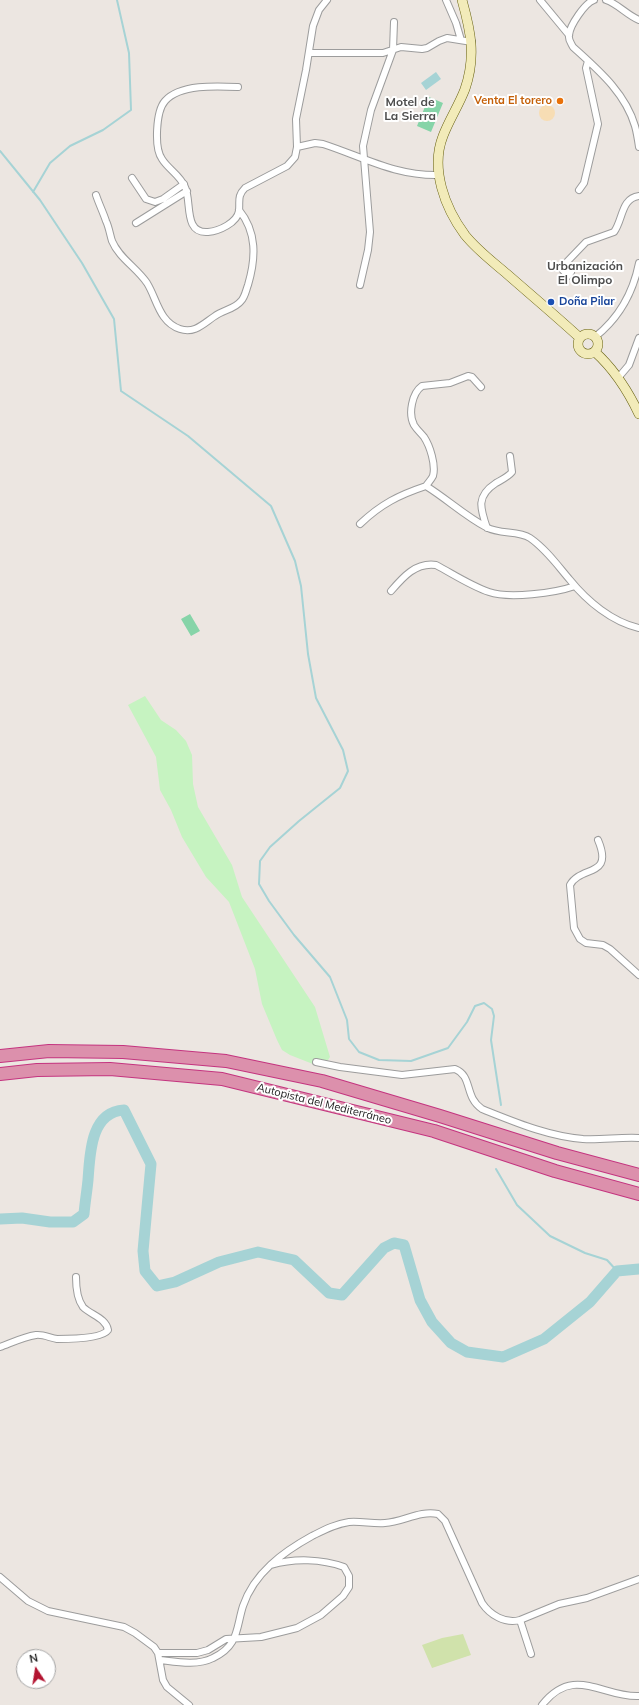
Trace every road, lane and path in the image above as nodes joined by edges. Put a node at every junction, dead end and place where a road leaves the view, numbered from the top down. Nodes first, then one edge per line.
1 (327, 0) edge
2 (446, 0) edge
3 (462, 0) edge
4 (540, 0) edge
5 (594, 0) edge
6 (610, 1) edge
7 (639, 20) edge
8 (394, 22) dead end
9 (569, 36) junction
10 (461, 40) junction
11 (472, 42) junction
12 (393, 50) junction
13 (309, 53) junction
14 (588, 61) junction
15 (238, 87) dead end
16 (297, 147) junction
17 (639, 147) edge
18 (363, 158) junction
19 (439, 175) junction
20 (132, 178) dead end
21 (184, 184) junction
22 (579, 190) dead end
23 (187, 191) junction
24 (96, 195) dead end
25 (639, 196) edge
26 (239, 210) junction
27 (136, 223) dead end
28 (639, 264) edge
29 (564, 265) dead end
30 (360, 285) dead end
31 (595, 337) junction
32 (580, 338) junction
33 (639, 338) edge
34 (595, 352) junction
35 (618, 378) junction
36 (481, 387) dead end
37 (639, 414) edge
38 (510, 456) dead end
39 (426, 486) junction
40 (360, 524) dead end
41 (487, 528) junction
42 (575, 586) junction
43 (391, 591) dead end
44 (639, 628) edge
45 (598, 840) dead end
46 (639, 975) edge
47 (0, 1056) edge
48 (316, 1062) dead end
49 (0, 1074) edge
50 (639, 1138) edge
51 (639, 1175) edge
52 (639, 1194) edge
53 (76, 1277) dead end
54 (0, 1347) edge
55 (269, 1565) junction
56 (0, 1577) edge
57 (639, 1579) edge
58 (520, 1620) junction
59 (234, 1640) junction
60 (158, 1653) junction
61 (531, 1654) dead end
62 (160, 1660) junction
63 (639, 1696) edge
64 (189, 1705) edge
65 (542, 1705) edge

1 - 13 street
2 - 10 street
3 - 11 main road
4 - 9 street
5 - 9 street
6 - 7 street
8 - 12 street
9 - 14 street
10 - 11 street
10 - 12 street
11 - 19 main road
12 - 13 street
12 - 18 street
13 - 16 street
14 - 17 street
14 - 22 street
15 - 21 street
16 - 18 street
16 - 26 street
18 - 19 street
18 - 30 street
19 - 32 main road
20 - 21 street
21 - 23 street
23 - 26 street
23 - 27 street
24 - 26 street
25 - 29 street
28 - 31 street
31 - 32 main road
31 - 34 main road
32 - 34 main road
33 - 35 street
34 - 35 main road
35 - 37 main road
36 - 39 street
38 - 41 street
39 - 40 street
39 - 41 street
41 - 42 street
42 - 43 street
42 - 44 street
45 - 46 street
47 - 51 highway, Autopista del Mediterráneo
48 - 50 street
49 - 52 highway, Autopista del Mediterráneo
53 - 54 street
55 - 58 street
55 - 59 street
55 - 59 street
56 - 60 street
57 - 58 street
58 - 61 street
59 - 60 street
59 - 62 street
60 - 62 street
62 - 64 street
63 - 65 street

